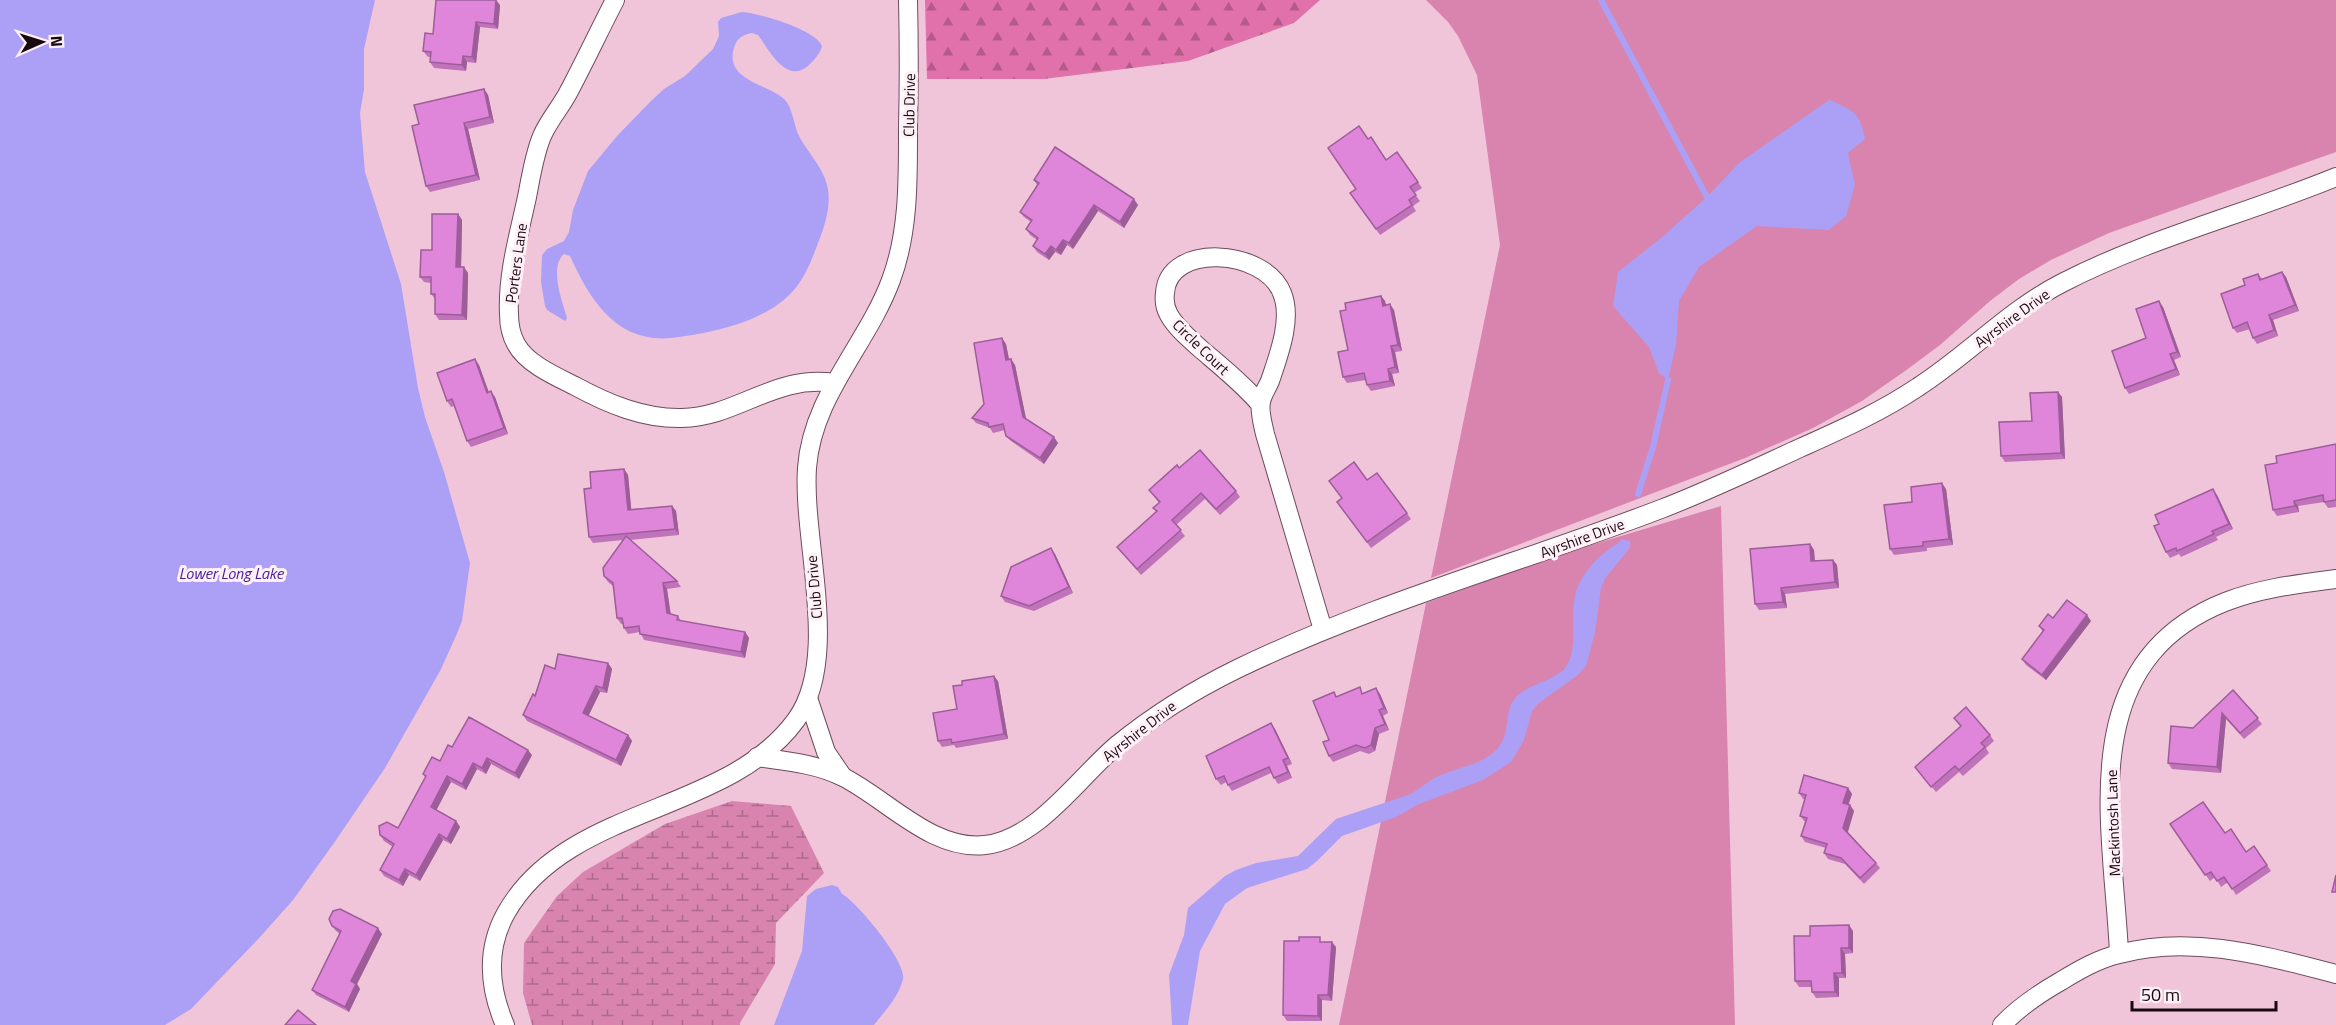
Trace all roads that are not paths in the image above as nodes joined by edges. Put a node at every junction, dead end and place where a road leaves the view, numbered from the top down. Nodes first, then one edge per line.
1 (615, 0) edge
2 (908, 0) edge
3 (2336, 177) edge
4 (834, 383) junction
5 (1260, 404) junction
6 (2336, 579) edge
7 (1323, 630) junction
8 (808, 699) junction
9 (757, 757) junction
10 (843, 777) junction
11 (2119, 953) junction
12 (2336, 974) edge
13 (505, 1025) edge
14 (2002, 1025) edge

1 - 4 street, Porters Lane
2 - 4 street, Club Drive
3 - 7 street, Ayrshire Drive
4 - 8 street, Club Drive
5 - 5 street, Circle Court
5 - 7 street, Circle Court
6 - 11 street, Mackintosh Lane
7 - 10 street, Ayrshire Drive
8 - 9 street, Club Drive
8 - 10 street, Ayrshire Drive
9 - 10 street, Ayrshire Drive
9 - 13 street, Club Drive
11 - 12 street
11 - 14 street

